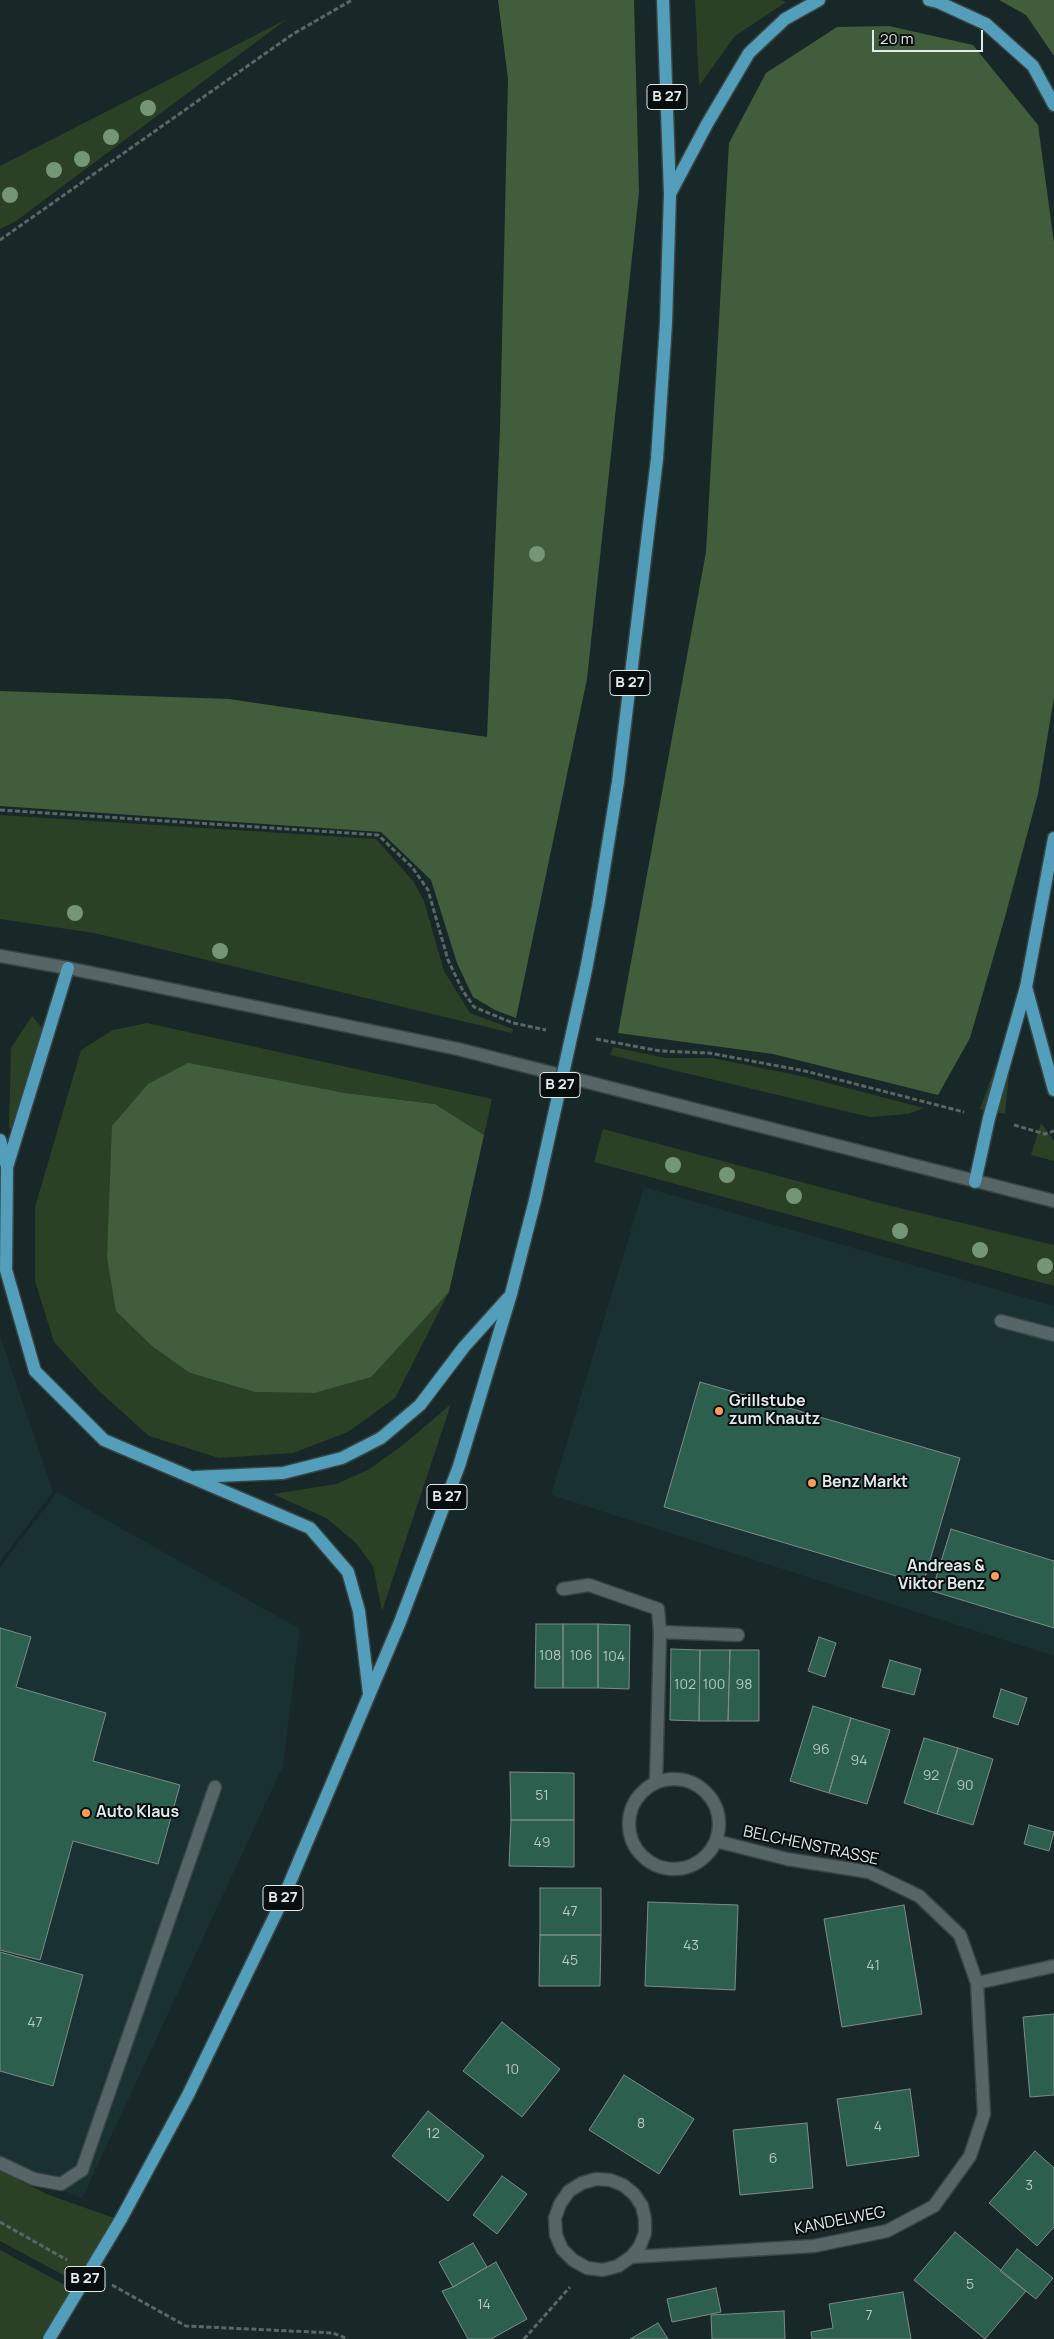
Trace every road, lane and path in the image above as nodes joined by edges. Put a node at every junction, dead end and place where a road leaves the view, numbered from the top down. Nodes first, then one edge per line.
1 (352, 0) edge
2 (663, 0) edge
3 (819, 0) edge
4 (929, 0) edge
5 (1054, 105) edge
6 (670, 194) junction
7 (0, 240) edge
8 (0, 810) edge
9 (1054, 838) edge
10 (0, 956) edge
11 (68, 968) junction
12 (1026, 987) junction
13 (550, 1030) dead end
14 (586, 1037) dead end
15 (1054, 1090) edge
16 (989, 1118) junction
17 (1054, 1131) edge
18 (0, 1140) edge
19 (7, 1167) junction
20 (975, 1182) junction
21 (1054, 1201) edge
22 (511, 1294) junction
23 (1001, 1321) dead end
24 (1054, 1335) edge
25 (191, 1478) junction
26 (563, 1589) dead end
27 (660, 1632) junction
28 (738, 1635) dead end
29 (369, 1696) junction
30 (656, 1783) junction
31 (215, 1787) dead end
32 (716, 1841) junction
33 (1054, 1966) edge
34 (977, 1983) junction
35 (0, 2163) edge
36 (631, 2257) junction
37 (186, 2326) dead end
38 (49, 2339) edge
39 (348, 2339) edge

1 - 7 path
2 - 6 main road, B 27
3 - 6 main road
4 - 5 main road
6 - 22 main road, B 27, bridge
8 - 13 path
9 - 12 main road
10 - 11 street
11 - 19 main road
11 - 20 street
12 - 15 main road
12 - 16 main road
14 - 16 path
16 - 17 path
16 - 20 main road
18 - 19 main road
19 - 25 main road
20 - 21 street
22 - 25 main road
22 - 29 main road, B 27
23 - 24 street
25 - 29 main road
26 - 27 street
27 - 28 street
27 - 30 street
29 - 38 main road, B 27, bridge
30 - 32 street
30 - 32 street
31 - 35 street
32 - 34 street, BELCHENSTRASSE
33 - 34 street
34 - 36 street, KANDELWEG
36 - 36 street
37 - 39 path

